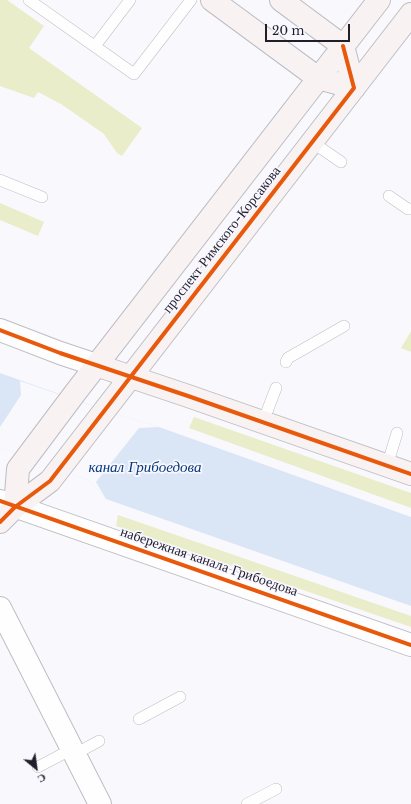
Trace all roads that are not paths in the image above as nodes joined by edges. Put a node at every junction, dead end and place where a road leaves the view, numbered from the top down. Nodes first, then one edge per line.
1 (29, 0) edge
2 (130, 0) edge
3 (191, 0) edge
4 (212, 0) edge
5 (281, 0) edge
6 (379, 0) edge
7 (409, 21) edge
8 (95, 46) junction
9 (343, 46) junction
10 (318, 78) junction
11 (354, 88) junction
12 (312, 142) junction
13 (341, 162) dead end
14 (0, 180) edge
15 (42, 196) dead end
16 (389, 196) dead end
17 (411, 209) edge
18 (344, 326) dead end
19 (0, 330) edge
20 (286, 362) dead end
21 (96, 365) junction
22 (131, 377) junction
23 (276, 388) dead end
24 (263, 422) junction
25 (398, 432) dead end
26 (386, 466) junction
27 (411, 474) edge
28 (8, 504) edge
29 (0, 522) edge
30 (0, 608) edge
31 (411, 644) edge
32 (180, 697) dead end
33 (139, 719) dead end
34 (99, 741) dead end
35 (73, 751) junction
36 (38, 767) dead end
37 (276, 789) dead end
38 (100, 804) edge
39 (247, 804) edge

1 - 8 lane
2 - 8 lane
3 - 8 lane
4 - 10 street
5 - 9 street
6 - 9 street, проспект Римского-Корсакова
7 - 11 street, проспект Римского-Корсакова
9 - 10 street, проспект Римского-Корсакова
9 - 11 street
10 - 11 street
10 - 21 street, проспект Римского-Корсакова
11 - 12 street, проспект Римского-Корсакова
12 - 13 lane
12 - 22 street, проспект Римского-Корсакова
14 - 15 lane
16 - 17 lane
18 - 20 lane
19 - 21 street
21 - 22 street
21 - 28 street, проспект Римского-Корсакова
22 - 24 street
22 - 28 street, проспект Римского-Корсакова
23 - 24 lane
24 - 26 street
25 - 26 lane
26 - 27 street
28 - 29 street
28 - 31 street, набережная канала Грибоедова
30 - 35 street
32 - 33 lane
34 - 35 lane
35 - 36 lane
35 - 38 street
37 - 39 lane

